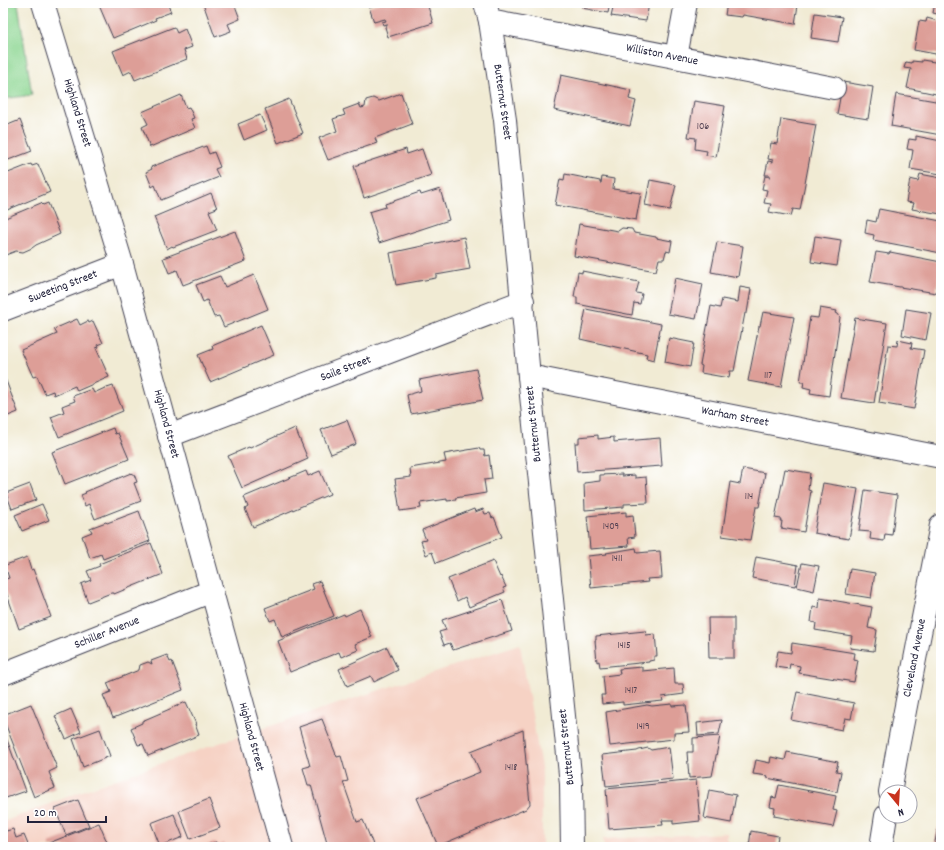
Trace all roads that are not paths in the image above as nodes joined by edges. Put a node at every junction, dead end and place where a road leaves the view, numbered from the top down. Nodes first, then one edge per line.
1 (44, 3) edge
2 (686, 3) edge
3 (487, 12) edge
4 (676, 58) junction
5 (834, 88) dead end
6 (122, 264) junction
7 (522, 301) junction
8 (3, 310) edge
9 (529, 376) junction
10 (169, 436) junction
11 (941, 457) edge
12 (941, 525) edge
13 (212, 591) junction
14 (3, 674) edge
15 (891, 784) edge
16 (885, 824) edge
17 (282, 847) edge
18 (572, 847) edge
19 (881, 847) edge

1 - 6 street, Highland Street
2 - 4 street
3 - 4 street, Williston Avenue
3 - 7 street, Butternut Street
4 - 5 street, Williston Avenue
6 - 8 street, Sweeting Street
6 - 10 street, Highland Street
7 - 9 street, Butternut Street
7 - 10 street, Saile Street
9 - 11 street, Warham Street
9 - 18 street, Butternut Street
10 - 13 street, Highland Street
12 - 15 street, Cleveland Avenue
13 - 14 street, Schiller Avenue
13 - 17 street, Highland Street
16 - 19 street

